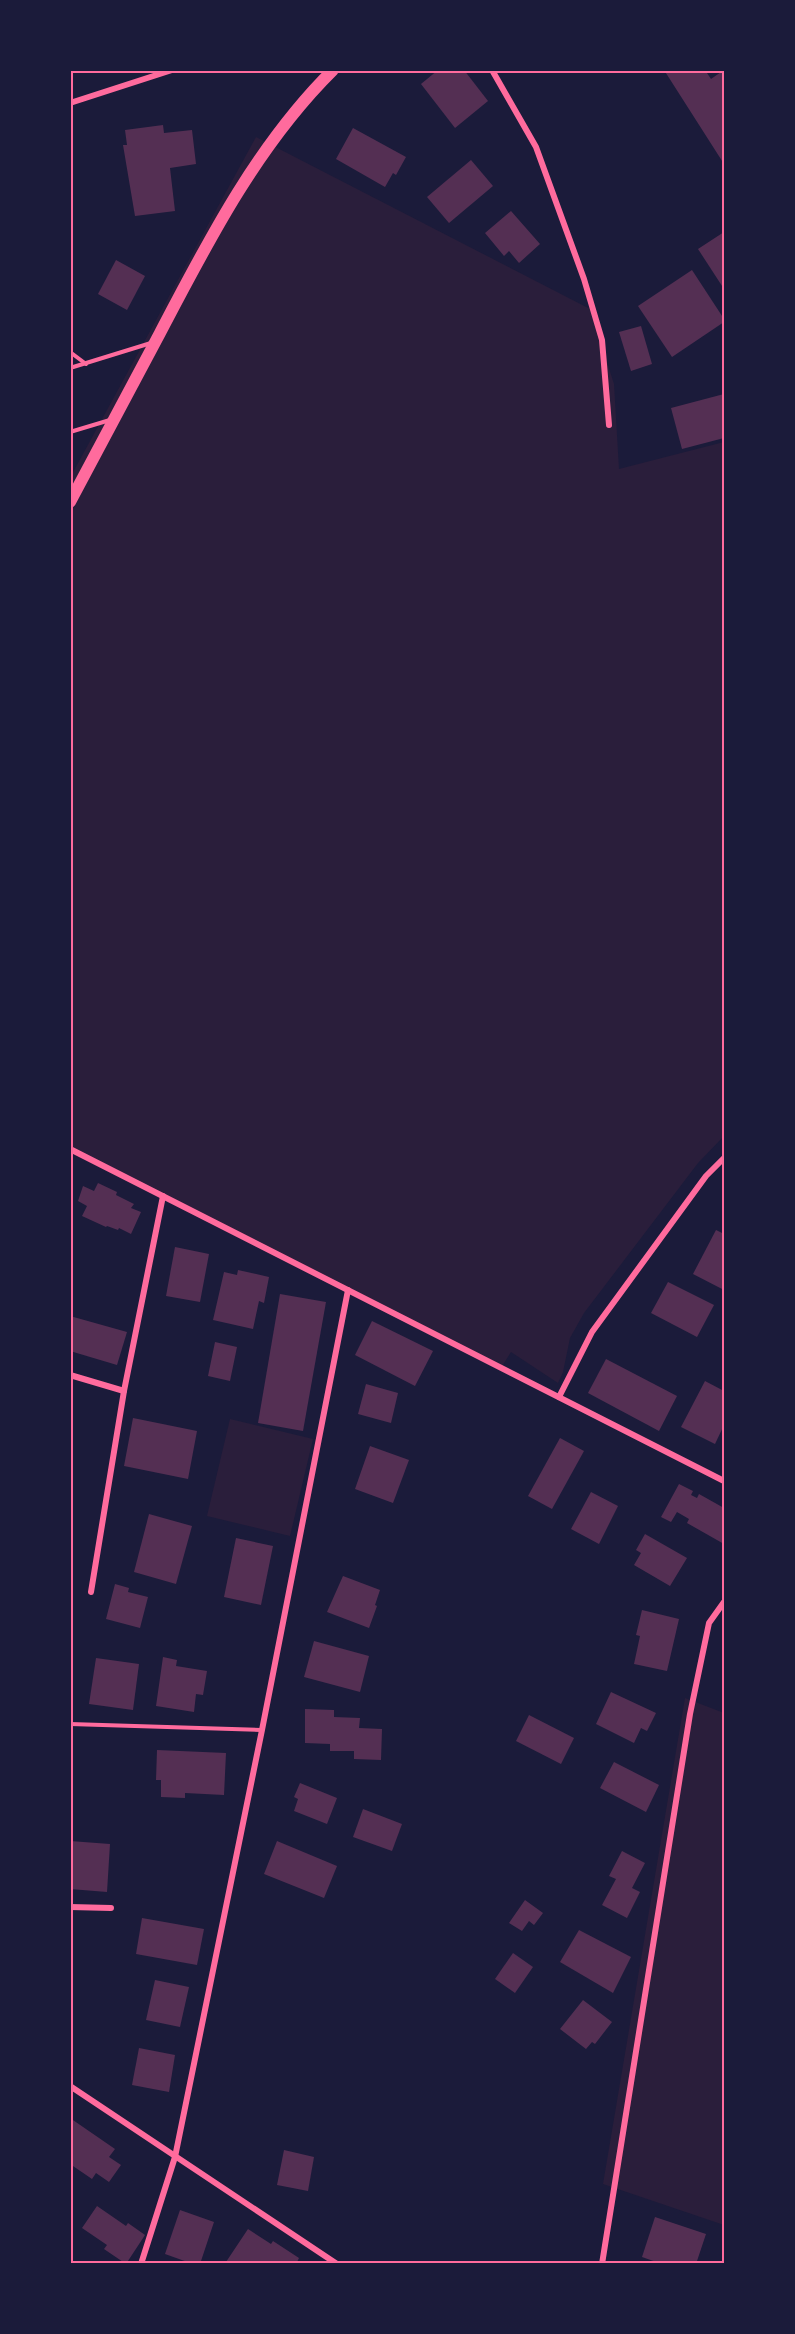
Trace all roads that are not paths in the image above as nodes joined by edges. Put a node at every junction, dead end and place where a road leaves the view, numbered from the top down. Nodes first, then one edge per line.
1 (171, 70) edge
2 (333, 70) edge
3 (492, 70) edge
4 (70, 103) edge
5 (155, 342) junction
6 (70, 352) edge
7 (86, 364) junction
8 (70, 368) edge
9 (115, 419) junction
10 (609, 425) dead end
11 (70, 432) edge
12 (70, 502) edge
13 (70, 1149) edge
14 (724, 1158) edge
15 (163, 1196) junction
16 (348, 1290) junction
17 (70, 1375) edge
18 (124, 1391) junction
19 (560, 1397) junction
20 (724, 1481) edge
21 (91, 1592) dead end
22 (724, 1602) edge
23 (70, 1724) edge
24 (262, 1730) junction
25 (70, 1907) edge
26 (111, 1908) dead end
27 (70, 2086) edge
28 (175, 2157) junction
29 (141, 2264) edge
30 (337, 2264) edge
31 (602, 2264) edge

1 - 4 street
2 - 5 main road
3 - 10 street
5 - 7 lane
5 - 9 main road
6 - 7 lane
7 - 8 lane
9 - 11 lane
9 - 12 main road
13 - 15 street
14 - 19 street
15 - 16 street
15 - 18 street
16 - 19 street
16 - 24 street
17 - 18 street
18 - 21 street
19 - 20 street
22 - 31 street
23 - 24 lane
24 - 28 street
25 - 26 street
27 - 28 street
28 - 29 street
28 - 30 street

